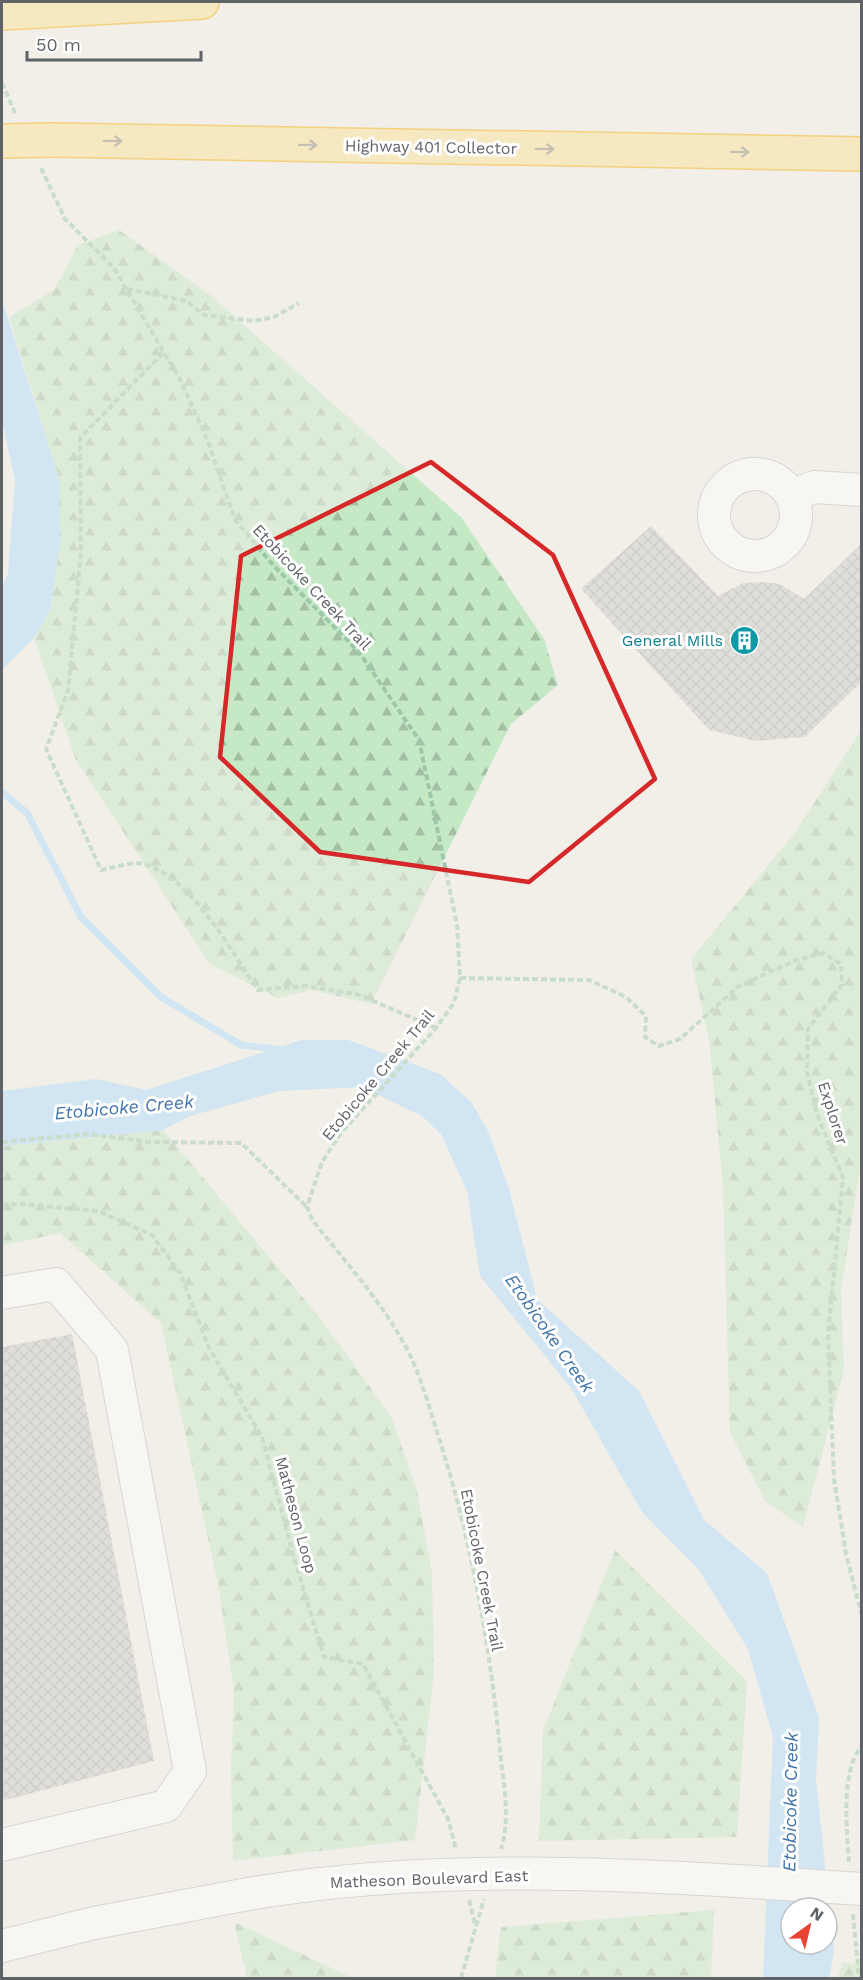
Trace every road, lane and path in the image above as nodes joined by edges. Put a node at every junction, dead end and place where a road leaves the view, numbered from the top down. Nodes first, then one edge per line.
1 (201, 2) edge
2 (2, 13) edge
3 (2, 141) edge
4 (861, 154) edge
5 (65, 219) dead end
6 (127, 289) junction
7 (299, 303) dead end
8 (163, 353) junction
9 (861, 490) edge
10 (791, 496) dead end
11 (460, 978) junction
12 (436, 1028) junction
13 (2, 1142) edge
14 (2, 1205) edge
15 (307, 1207) junction
16 (2, 1293) edge
17 (861, 1616) edge
18 (2, 1845) edge
19 (456, 1851) dead end
20 (498, 1857) dead end
21 (861, 1889) edge
22 (486, 1891) dead end
23 (467, 1893) dead end
24 (475, 1925) junction
25 (2, 1946) edge
26 (461, 1978) edge

1 - 2 highway
3 -> 4 highway, Highway 401 Collector, bridge
5 - 6 path, Etobicoke Creek Trail
6 - 7 path
6 - 8 path, Etobicoke Creek Trail
8 - 11 path, Etobicoke Creek Trail
8 - 12 path
9 - 10 street
11 - 12 path, Etobicoke Creek Trail
11 - 17 path, Explorer
12 - 15 path, Etobicoke Creek Trail
13 - 15 path
14 - 19 path, Matheson Loop
15 - 20 path, Etobicoke Creek Trail
16 - 18 street
21 - 25 street, Matheson Boulevard East, bridge
22 - 24 path
23 - 24 path
24 - 26 path

